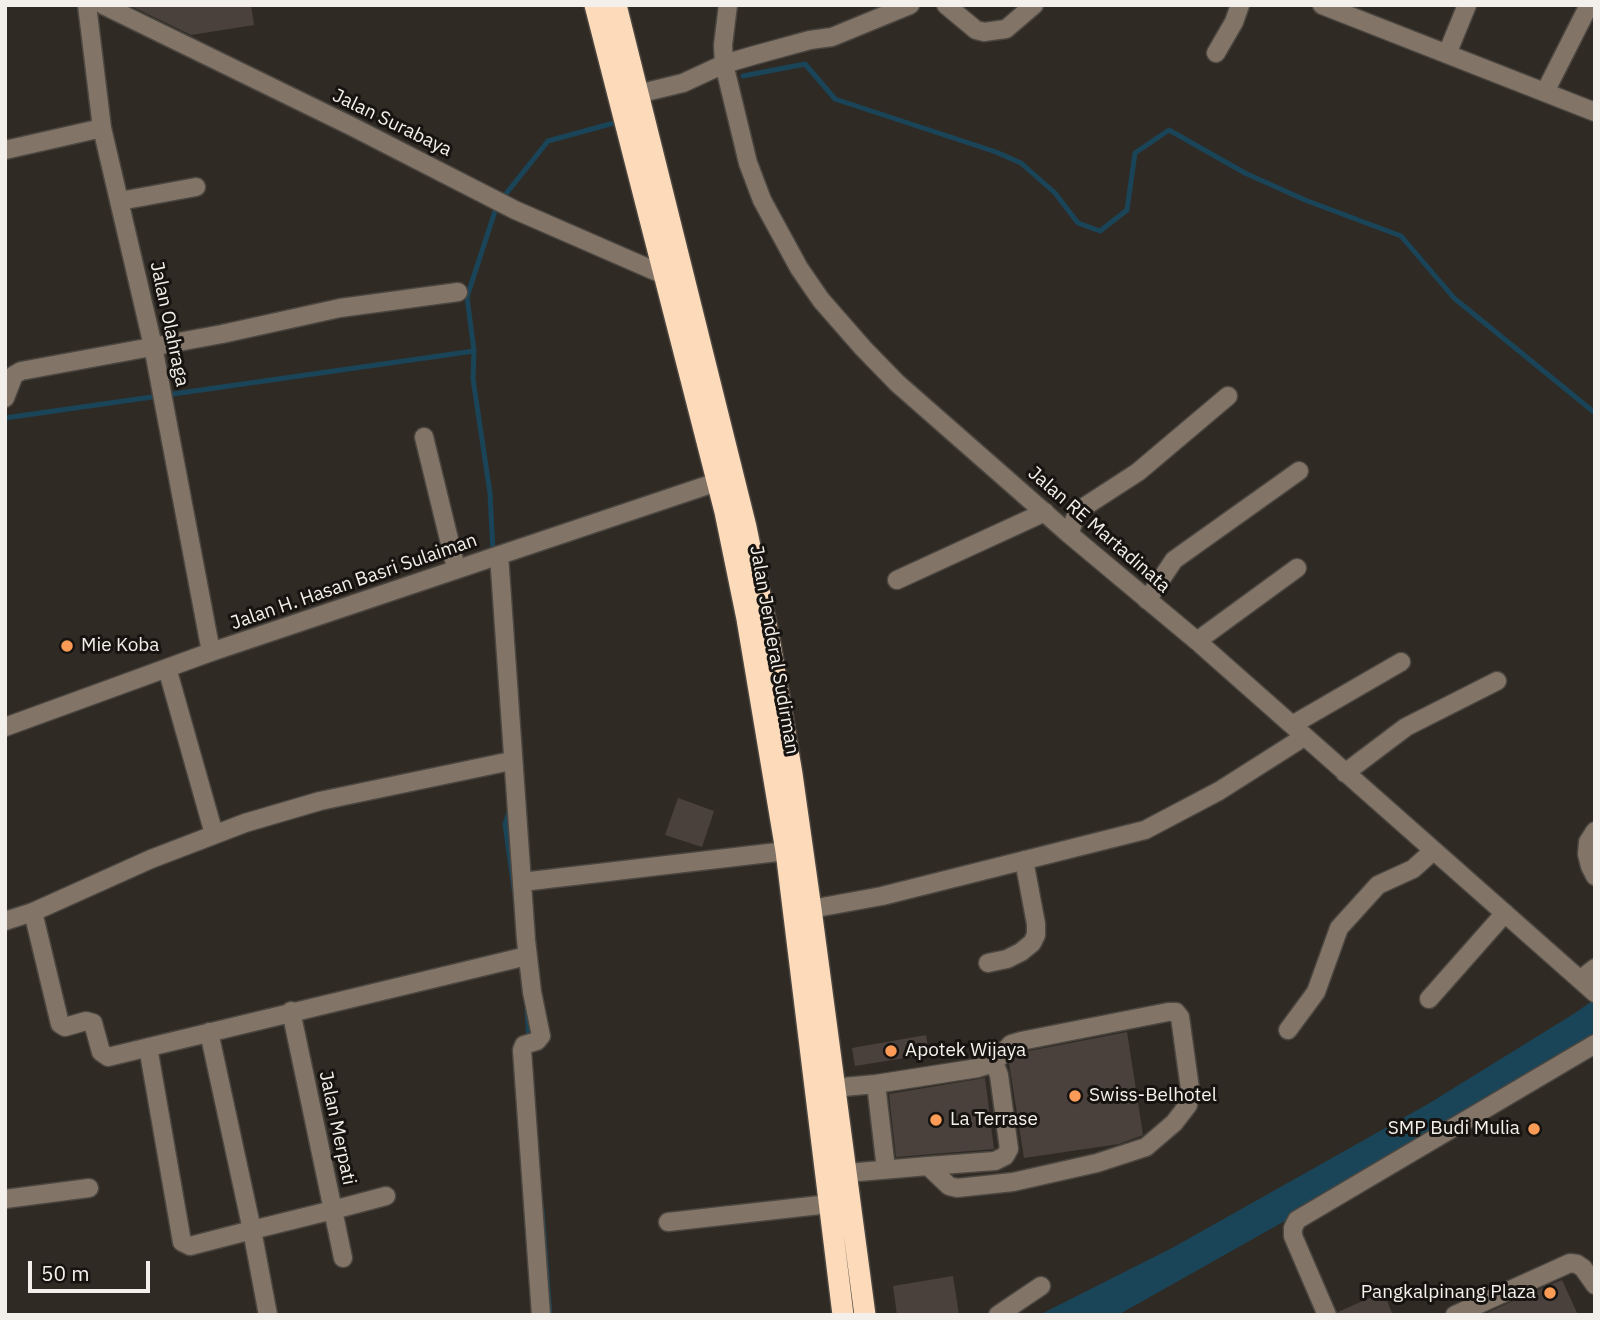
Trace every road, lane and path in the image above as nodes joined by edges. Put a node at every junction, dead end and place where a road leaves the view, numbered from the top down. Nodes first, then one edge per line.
1 (87, 5) edge
2 (103, 5) edge
3 (596, 5) edge
4 (616, 5) edge
5 (728, 5) edge
6 (910, 5) edge
7 (946, 5) edge
8 (1034, 5) edge
9 (1240, 5) edge
10 (1322, 5) edge
11 (1467, 5) edge
12 (1589, 5) edge
13 (1356, 12) edge
14 (1216, 52) dead end
15 (1447, 54) junction
16 (724, 64) junction
17 (1545, 92) junction
18 (630, 96) junction
19 (1595, 112) edge
20 (102, 128) junction
21 (5, 150) edge
22 (196, 187) dead end
23 (120, 201) junction
24 (664, 275) junction
25 (458, 292) dead end
26 (153, 346) junction
27 (1228, 396) dead end
28 (5, 398) edge
29 (424, 437) dead end
30 (1299, 471) dead end
31 (717, 482) junction
32 (1045, 512) junction
33 (1069, 534) junction
34 (494, 556) junction
35 (456, 568) junction
36 (1297, 568) dead end
37 (897, 580) dead end
38 (1147, 600) junction
39 (1197, 641) junction
40 (211, 652) junction
41 (1401, 662) dead end
42 (167, 668) junction
43 (1497, 681) dead end
44 (5, 726) edge
45 (1298, 731) junction
46 (506, 762) junction
47 (1345, 773) junction
48 (1595, 831) edge
49 (214, 834) junction
50 (786, 851) junction
51 (1433, 851) junction
52 (1024, 860) junction
53 (1595, 876) edge
54 (523, 882) junction
55 (811, 909) junction
56 (33, 912) junction
57 (1505, 913) junction
58 (5, 921) edge
59 (522, 957) junction
60 (988, 963) dead end
61 (1588, 974) edge
62 (1595, 993) edge
63 (1429, 999) dead end
64 (290, 1011) junction
65 (1288, 1030) dead end
66 (209, 1032) junction
67 (1595, 1044) edge
68 (148, 1047) junction
69 (994, 1063) junction
70 (876, 1084) junction
71 (836, 1087) junction
72 (814, 1090) junction
73 (928, 1166) junction
74 (886, 1169) junction
75 (848, 1173) junction
76 (89, 1188) dead end
77 (386, 1196) dead end
78 (5, 1199) edge
79 (829, 1204) junction
80 (333, 1210) junction
81 (668, 1222) dead end
82 (252, 1230) junction
83 (343, 1258) dead end
84 (1595, 1285) edge
85 (1041, 1286) dead end
86 (268, 1315) edge
87 (541, 1315) edge
88 (843, 1315) edge
89 (865, 1315) edge
90 (998, 1315) edge
91 (1327, 1315) edge
92 (1455, 1315) edge

1 - 20 street, Jalan Olahraga
2 - 24 street, Jalan Surabaya
3 - 18 highway, Jalan Jenderal Sudirman
4 - 18 highway, Jalan Jenderal Sudirman
5 - 16 street, Jalan RE Martadinata
6 - 16 street
7 - 8 street
9 - 14 street
10 - 13 street
11 - 15 street
12 - 17 street
13 - 15 street
15 - 17 street
16 - 18 street
16 - 32 street, Jalan RE Martadinata
17 - 19 street
18 - 24 highway, Jalan Jenderal Sudirman
18 - 55 highway, Jalan Jenderal Sudirman
20 - 21 street
20 - 23 street, Jalan Olahraga
22 - 23 street
23 - 26 street, Jalan Olahraga
24 - 31 highway, Jalan Jenderal Sudirman
25 - 26 street
26 - 28 street
26 - 40 street, Jalan Olahraga
27 - 33 street
29 - 35 street
30 - 38 street
31 - 34 street, Jalan H. Hasan Basri Sulaiman
31 - 50 highway, Jalan Jenderal Sudirman
32 - 33 street, Jalan RE Martadinata
32 - 37 street
33 - 38 street, Jalan RE Martadinata
34 - 35 street, Jalan H. Hasan Basri Sulaiman
34 - 46 street
35 - 40 street, Jalan H. Hasan Basri Sulaiman
36 - 39 street
38 - 39 street, Jalan RE Martadinata
39 - 45 street, Jalan RE Martadinata
40 - 42 street, Jalan H. Hasan Basri Sulaiman
41 - 45 street
42 - 44 street, Jalan H. Hasan Basri Sulaiman
42 - 49 street
43 - 47 street
45 - 47 street, Jalan RE Martadinata
45 - 52 street
46 - 49 street
46 - 54 street
47 - 51 street, Jalan RE Martadinata
48 - 53 street
49 - 56 street
50 - 54 street
50 - 72 highway, Jalan Jenderal Sudirman
51 - 57 street, Jalan RE Martadinata
51 - 65 street
52 - 55 street
52 - 60 street
54 - 59 street
55 - 71 highway, Jalan Jenderal Sudirman
56 - 58 street
56 - 68 street
57 - 61 street, Jalan RE Martadinata
57 - 63 street
59 - 64 street
59 - 87 street
61 - 62 street, Jalan RE Martadinata
64 - 66 street
64 - 80 street, Jalan Merpati
66 - 68 street
66 - 82 street
67 - 91 street
68 - 82 street, Jalan Merpati
69 - 70 street
69 - 73 street
69 - 73 street
70 - 71 street
70 - 74 street
71 - 72 street
71 - 75 highway, Jalan Jenderal Sudirman
72 - 79 highway, Jalan Jenderal Sudirman
73 - 74 street
74 - 75 street
75 - 89 highway, Jalan Jenderal Sudirman
76 - 78 street
77 - 80 street
79 - 81 street
79 - 88 highway, Jalan Jenderal Sudirman
80 - 82 street, Jalan Merpati
80 - 83 street
82 - 86 street
84 - 92 street
85 - 90 street

